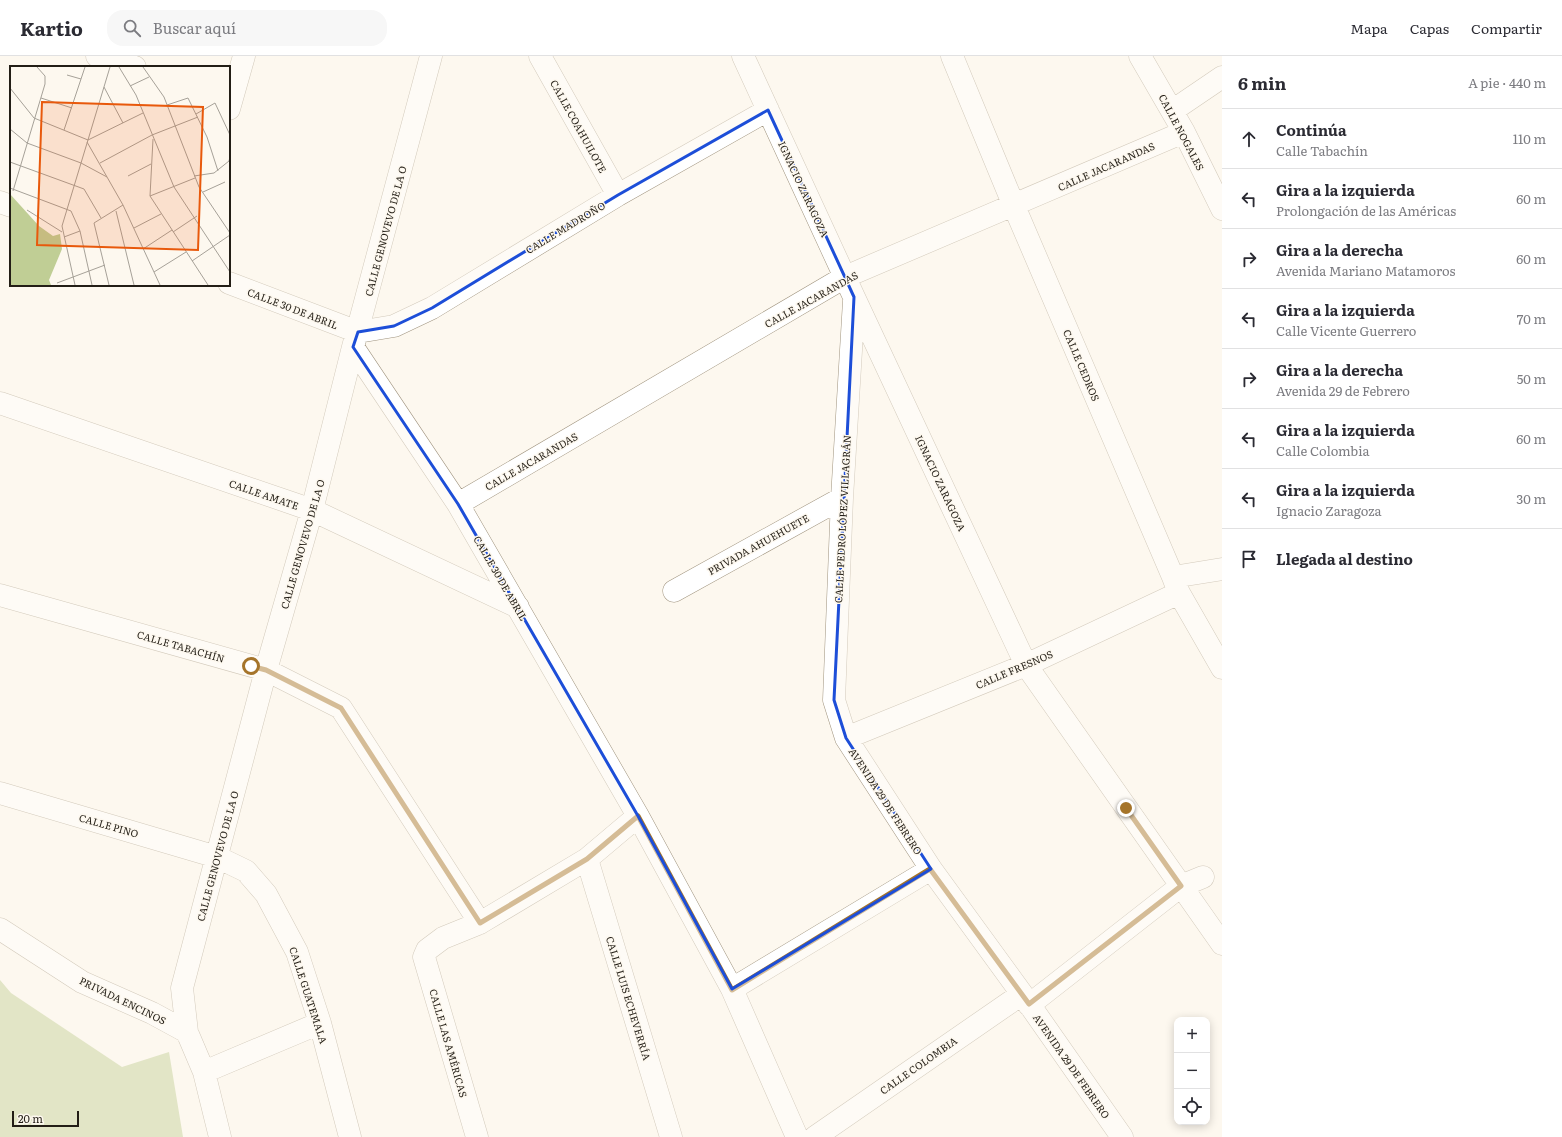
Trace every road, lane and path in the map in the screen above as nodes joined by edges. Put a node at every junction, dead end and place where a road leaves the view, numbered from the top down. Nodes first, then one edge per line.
1 (97, 56) edge
2 (244, 56) edge
3 (431, 56) edge
4 (540, 56) edge
5 (743, 56) edge
6 (952, 56) edge
7 (1140, 56) edge
8 (132, 66) edge
9 (1222, 77) edge
10 (230, 99) edge
11 (768, 110) junction
12 (1172, 111) junction
13 (1184, 132) junction
14 (618, 195) junction
15 (0, 202) edge
16 (10, 206) edge
17 (1014, 206) junction
18 (1222, 209) edge
19 (845, 278) junction
20 (230, 283) edge
21 (854, 297) junction
22 (355, 339) junction
23 (0, 404) edge
24 (842, 498) junction
25 (458, 504) junction
26 (312, 510) junction
27 (1222, 569) edge
28 (1176, 585) junction
29 (674, 591) dead end
30 (0, 595) edge
31 (518, 607) junction
32 (1026, 665) junction
33 (1222, 668) edge
34 (266, 670) junction
35 (846, 738) junction
36 (0, 793) edge
37 (638, 816) junction
38 (217, 857) junction
39 (587, 859) junction
40 (930, 869) junction
41 (1203, 877) dead end
42 (1181, 886) junction
43 (480, 923) junction
44 (0, 928) edge
45 (1222, 944) edge
46 (732, 990) junction
47 (1025, 999) junction
48 (320, 1023) junction
49 (186, 1032) junction
50 (204, 1072) junction
51 (220, 1137) edge
52 (350, 1137) edge
53 (477, 1137) edge
54 (671, 1137) edge
55 (797, 1137) edge
56 (815, 1137) edge
57 (1122, 1137) edge

1 - 8 street
2 - 10 street
3 - 22 street, CALLE GENOVEVO DE LA O
4 - 14 street, CALLE COAHUILOTE
5 - 11 street, IGNACIO ZARAGOZA
6 - 17 street, CALLE CEDROS
7 - 12 street, CALLE NOGALES
9 - 12 street
11 - 14 street, CALLE MADROÑO
11 - 19 street, IGNACIO ZARAGOZA
12 - 13 street, CALLE NOGALES
13 - 17 street, CALLE JACARANDAS
13 - 18 street, CALLE NOGALES
14 - 22 street, CALLE MADROÑO
15 - 16 street
17 - 19 street, CALLE JACARANDAS
17 - 28 street, CALLE CEDROS
19 - 21 street, IGNACIO ZARAGOZA
19 - 25 street, CALLE JACARANDAS
20 - 22 street, CALLE 30 DE ABRIL
21 - 24 street, CALLE PEDRO LÓPEZ VILLAGRÁN
21 - 32 street, IGNACIO ZARAGOZA
22 - 25 street, CALLE 30 DE ABRIL
22 - 26 street, CALLE GENOVEVO DE LA O
23 - 26 street, CALLE AMATE
24 - 29 street, PRIVADA AHUEHUETE
24 - 35 street, CALLE PEDRO LÓPEZ VILLAGRÁN
25 - 31 street, CALLE 30 DE ABRIL
26 - 31 street, CALLE AMATE
26 - 34 street, CALLE GENOVEVO DE LA O
27 - 28 street, CALLE FRESNOS
28 - 32 street, CALLE FRESNOS
28 - 33 street, CALLE CEDROS
30 - 34 street, CALLE TABACHÍN
31 - 37 street, CALLE 30 DE ABRIL
32 - 35 street, CALLE FRESNOS
32 - 42 street, IGNACIO ZARAGOZA
34 - 38 street, CALLE GENOVEVO DE LA O
34 - 43 street, CALLE TABACHÍN
35 - 40 street, AVENIDA 29 DE FEBRERO
36 - 38 street, CALLE PINO
37 - 39 street
37 - 46 street, CALLE 30 DE ABRIL
38 - 48 street, CALLE GUATEMALA
38 - 49 street, CALLE GENOVEVO DE LA O
39 - 43 street
39 - 54 street, CALLE LUIS ECHEVERRÍA
40 - 46 street
40 - 47 street, AVENIDA 29 DE FEBRERO
41 - 42 street, CALLE COLOMBIA
42 - 45 street, IGNACIO ZARAGOZA
42 - 47 street, CALLE COLOMBIA
43 - 53 street, CALLE LAS AMÉRICAS
44 - 49 street, PRIVADA ENCINOS
46 - 55 street, CALLE 30 DE ABRIL
47 - 56 street, CALLE COLOMBIA
47 - 57 street, AVENIDA 29 DE FEBRERO
48 - 50 street
48 - 52 street, CALLE GUATEMALA
49 - 50 street, CALLE GENOVEVO DE LA O
50 - 51 street, CALLE GENOVEVO DE LA O

